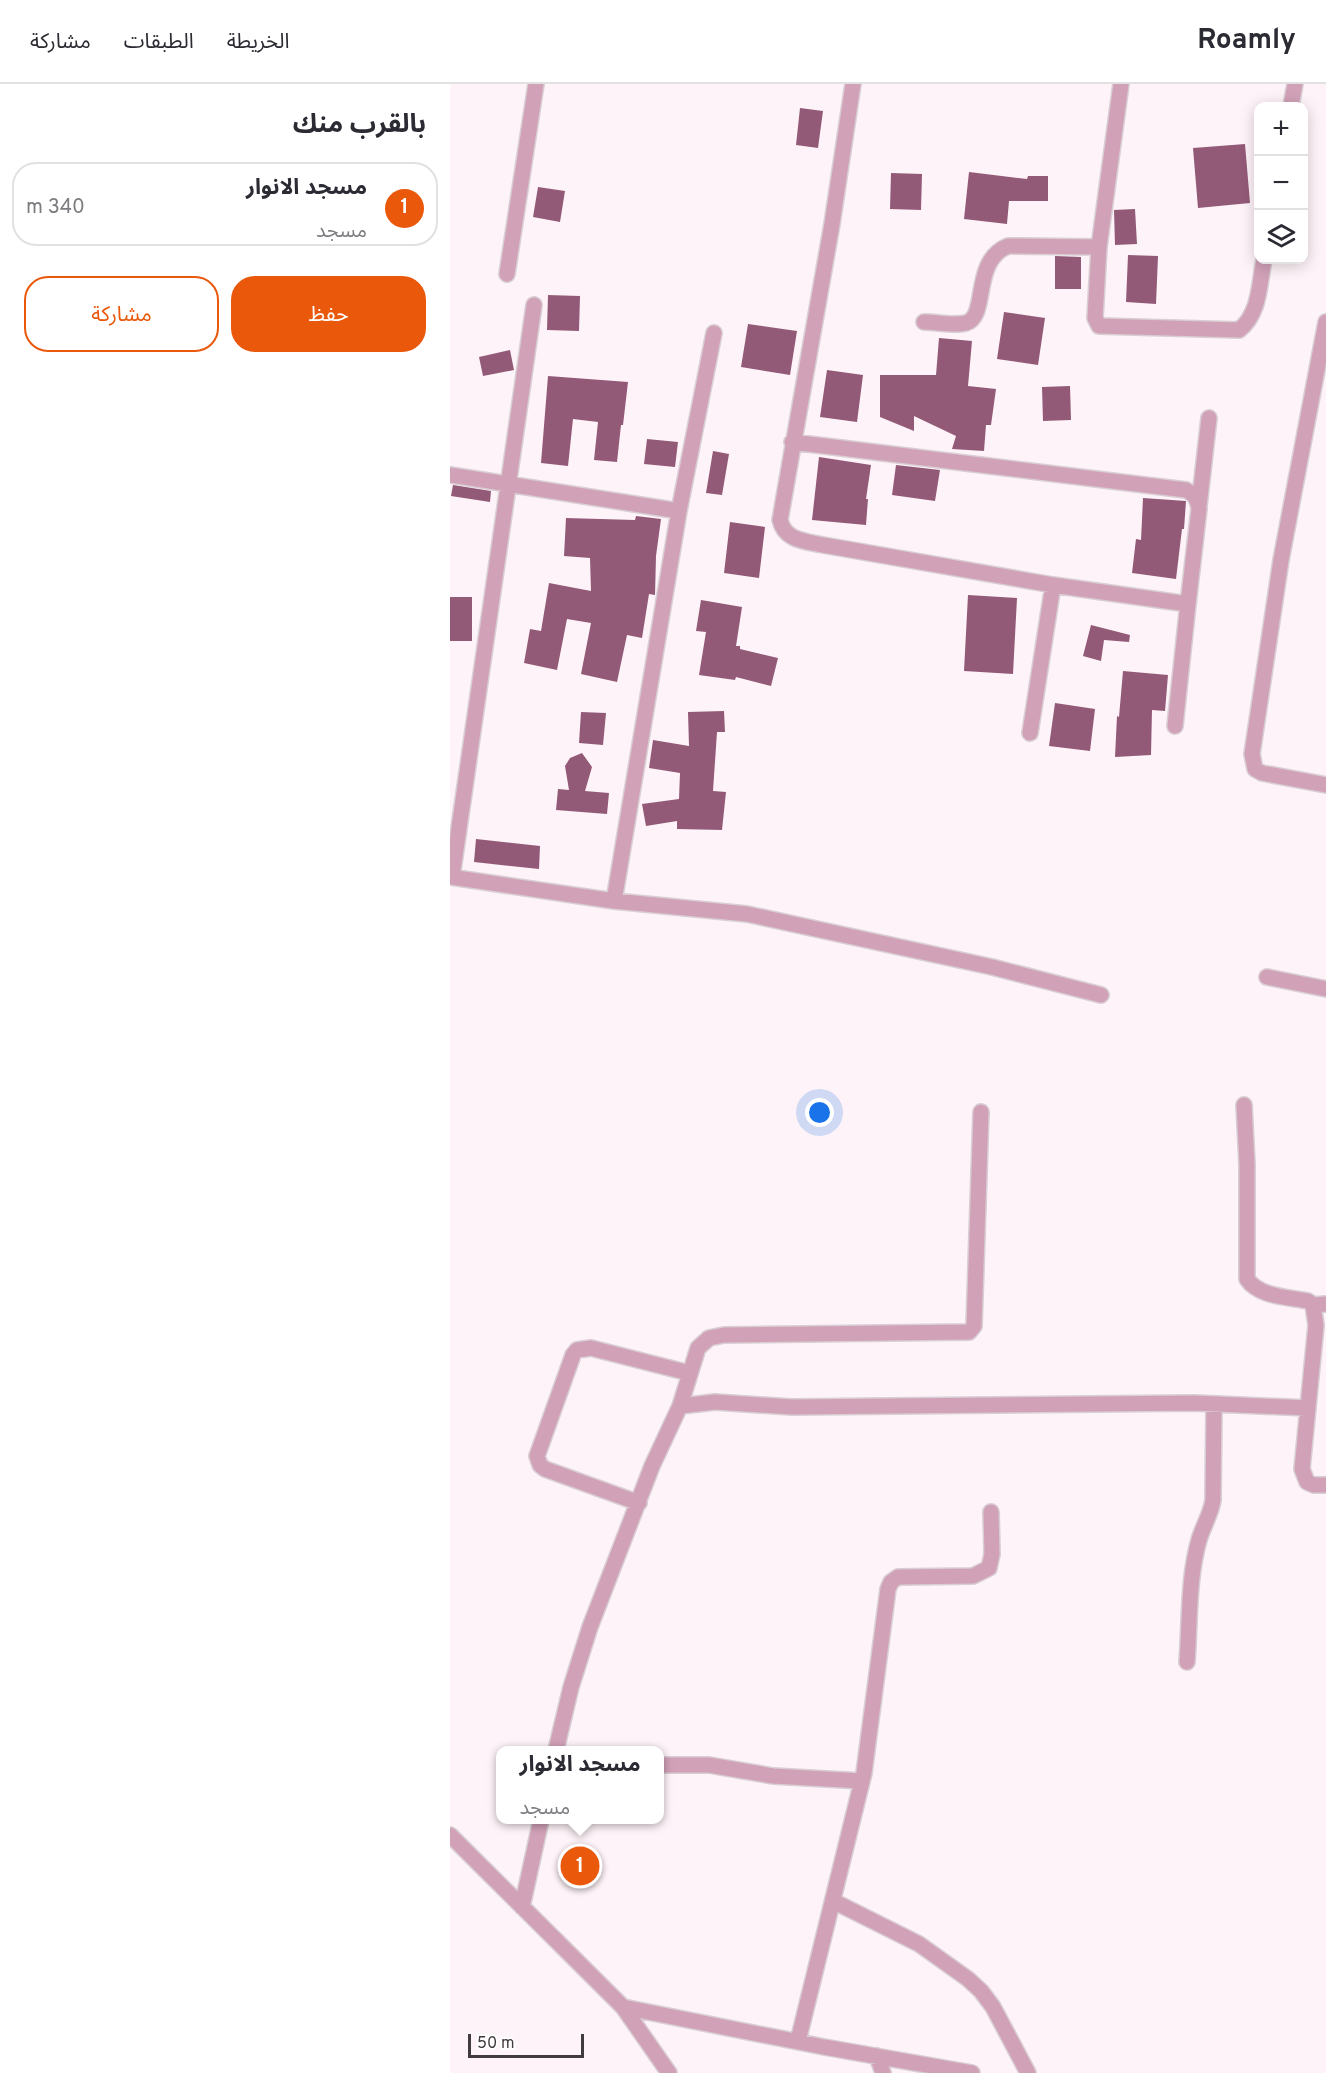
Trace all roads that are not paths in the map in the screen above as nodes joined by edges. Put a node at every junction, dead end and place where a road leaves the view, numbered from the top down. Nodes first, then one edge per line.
1 (536, 84) edge
2 (853, 84) edge
3 (1121, 84) edge
4 (1295, 84) edge
5 (1292, 102) edge
6 (1100, 247) junction
7 (1263, 264) edge
8 (507, 274) dead end
9 (534, 305) dead end
10 (924, 322) dead end
11 (1326, 322) edge
12 (714, 333) dead end
13 (1209, 418) dead end
14 (792, 442) junction
15 (450, 475) edge
16 (509, 485) junction
17 (1199, 509) junction
18 (679, 511) junction
19 (1053, 585) junction
20 (1188, 604) junction
21 (1176, 726) dead end
22 (1030, 734) dead end
23 (1326, 785) edge
24 (451, 877) edge
25 (614, 901) junction
26 (1267, 977) dead end
27 (1326, 989) edge
28 (1101, 995) dead end
29 (1244, 1105) dead end
30 (981, 1112) dead end
31 (1319, 1304) edge
32 (688, 1373) junction
33 (1214, 1404) junction
34 (680, 1406) junction
35 (1308, 1408) junction
36 (1326, 1485) edge
37 (639, 1503) junction
38 (991, 1512) dead end
39 (1187, 1662) dead end
40 (557, 1746) edge
41 (664, 1765) edge
42 (862, 1781) junction
43 (540, 1824) edge
44 (450, 1835) edge
45 (833, 1901) junction
46 (522, 1907) junction
47 (623, 2007) junction
48 (798, 2041) junction
49 (877, 2056) junction
50 (669, 2073) edge
51 (883, 2073) edge
52 (972, 2073) edge
53 (1028, 2073) edge

1 - 8 street
2 - 14 street
3 - 6 street
4 - 5 street
6 - 7 street
6 - 10 street
9 - 16 street
11 - 23 street
12 - 18 street
13 - 17 street
14 - 17 street
14 - 19 street
15 - 16 street
16 - 18 street
16 - 24 street
17 - 20 street
18 - 25 street
19 - 20 street
19 - 22 street
20 - 21 street
24 - 25 street
25 - 28 street
26 - 27 street
29 - 31 street
30 - 32 street
31 - 35 street
32 - 34 street
32 - 37 street
33 - 34 street
33 - 35 street
33 - 39 street
34 - 37 street
35 - 36 street
37 - 40 street
38 - 42 street
41 - 42 street
42 - 45 street
43 - 46 street
44 - 46 street
45 - 48 street
45 - 53 street
46 - 47 street
47 - 48 street
47 - 50 street
48 - 49 street
49 - 51 street
49 - 52 street

